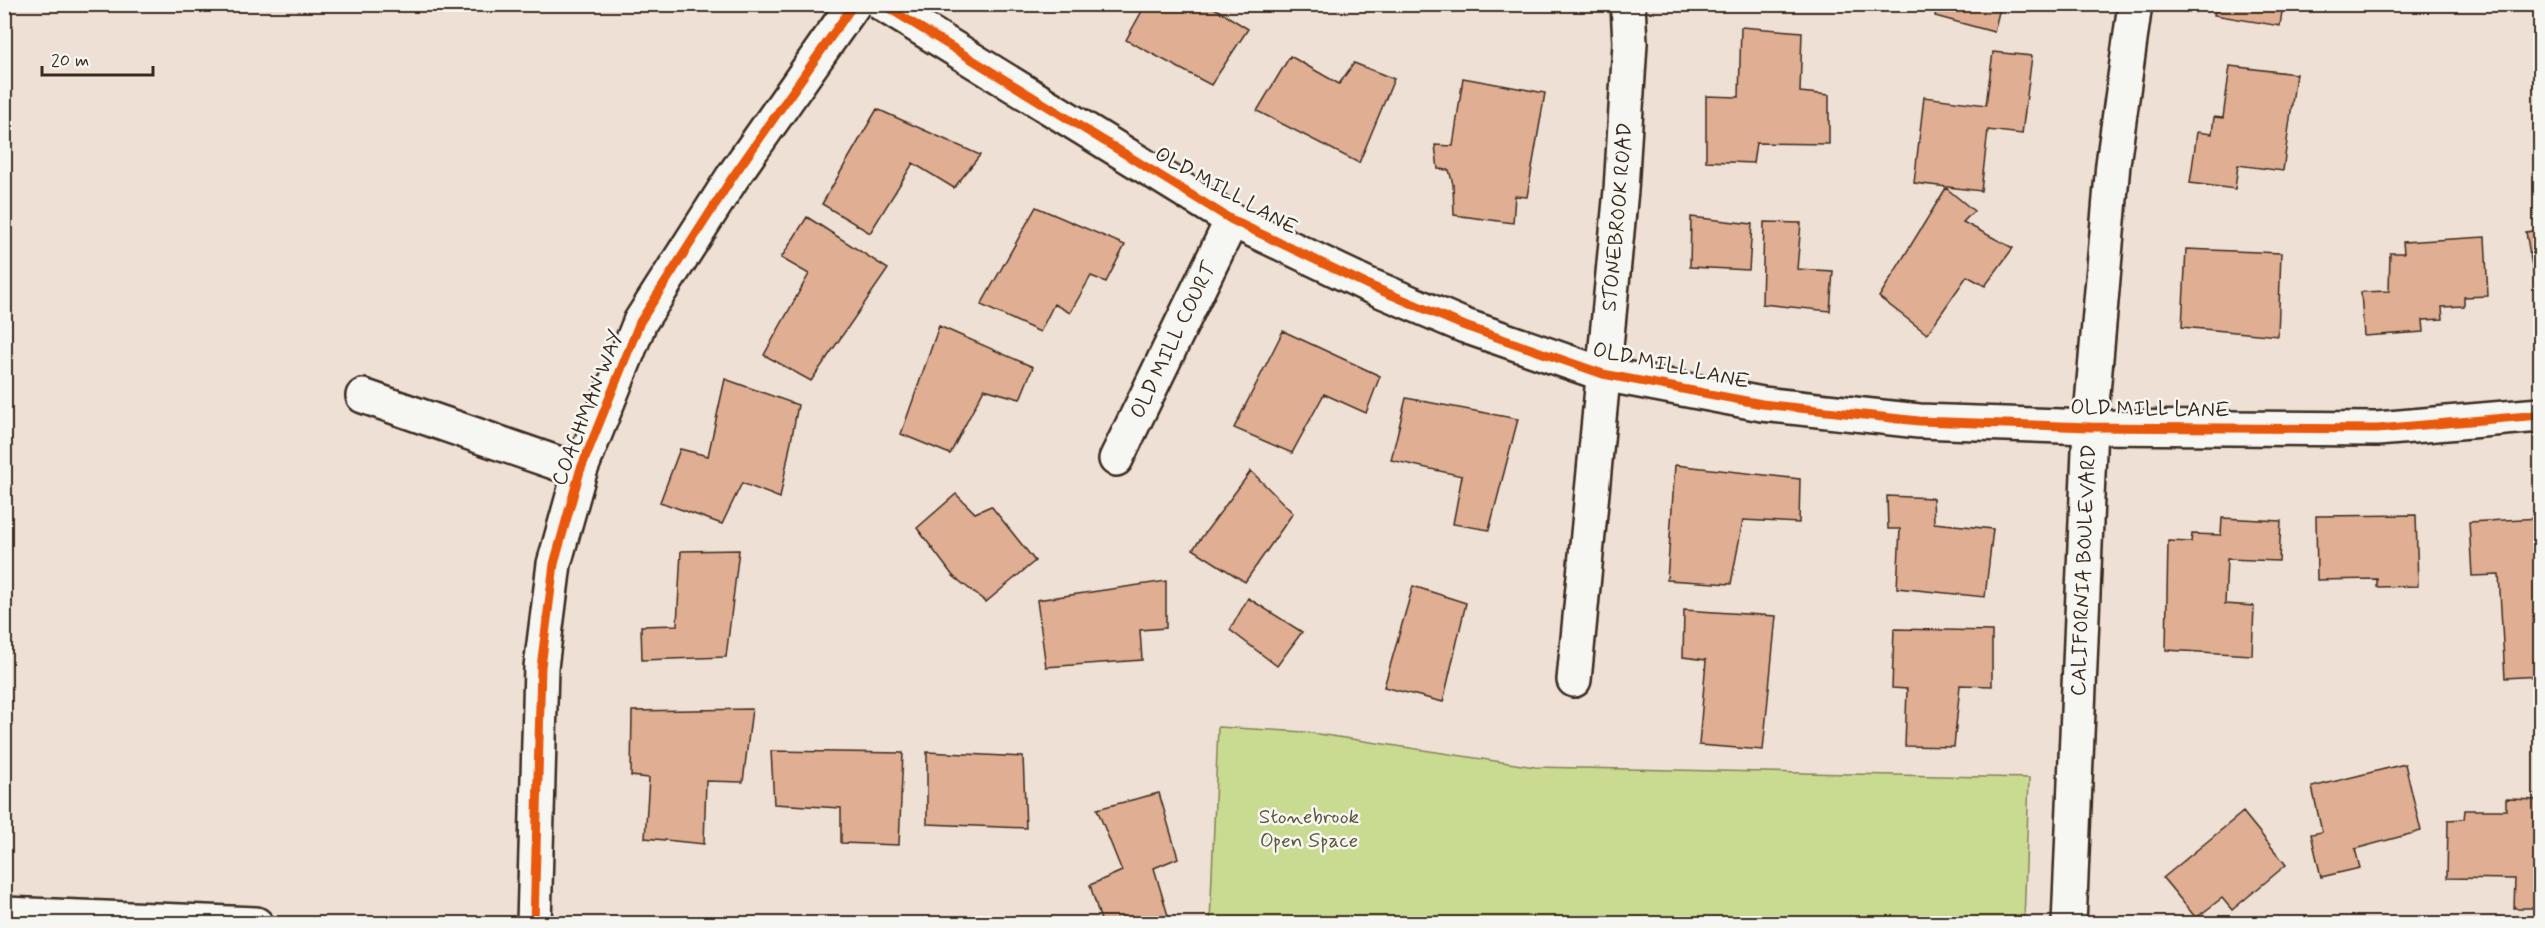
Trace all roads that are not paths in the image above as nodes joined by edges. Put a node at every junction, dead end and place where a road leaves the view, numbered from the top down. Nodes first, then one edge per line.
1 (854, 4) edge
2 (882, 4) edge
3 (1628, 4) edge
4 (2135, 4) edge
5 (1232, 220) junction
6 (1603, 374) junction
7 (363, 396) dead end
8 (2541, 415) edge
9 (2090, 427) junction
10 (1116, 459) dead end
11 (580, 471) junction
12 (1574, 680) dead end
13 (4, 914) edge
14 (256, 924) edge
15 (534, 924) edge
16 (2069, 924) edge

1 - 11 street, COACHMAN WAY
2 - 5 street, OLD MILL LANE
3 - 6 street, STONEBROOK ROAD
4 - 9 street, CALIFORNIA BOULEVARD
5 - 6 street, OLD MILL LANE
5 - 10 street, OLD MILL COURT
6 - 9 street, OLD MILL LANE
6 - 12 street, STONEBROOK ROAD
7 - 11 street
8 - 9 street, OLD MILL LANE
9 - 16 street, CALIFORNIA BOULEVARD
11 - 15 street, COACHMAN WAY
13 - 14 street

